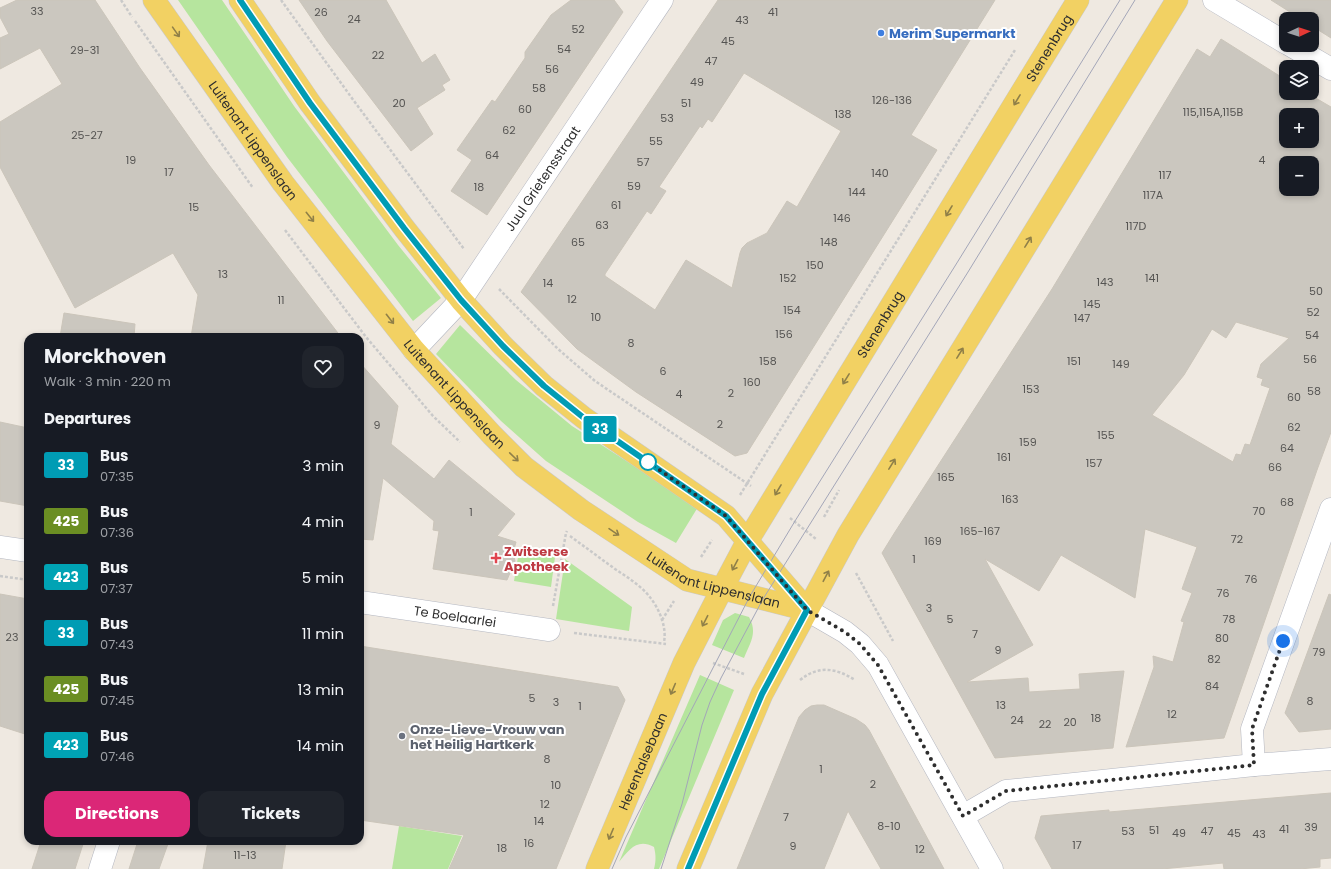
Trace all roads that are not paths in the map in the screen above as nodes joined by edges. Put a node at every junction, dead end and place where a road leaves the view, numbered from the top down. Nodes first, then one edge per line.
1 (154, 0) edge
2 (240, 0) edge
3 (662, 0) edge
4 (1078, 0) edge
5 (1177, 0) edge
6 (1214, 0) edge
7 (1279, 39) edge
8 (1302, 52) edge
9 (1331, 69) edge
10 (461, 300) junction
11 (414, 350) junction
12 (1331, 509) edge
13 (748, 540) junction
14 (0, 547) edge
15 (24, 550) edge
16 (722, 589) junction
17 (364, 603) edge
18 (807, 610) junction
19 (549, 630) road end
20 (689, 654) joint
21 (1331, 759) edge
22 (1254, 765) junction
23 (963, 816) junction
24 (108, 845) edge
25 (100, 869) edge
26 (597, 869) edge
27 (688, 869) edge
28 (992, 869) edge

1 -> 11 main road, Luitenant Lippenslaan
2 - 10 main road, Luitenant Lippenslaan
3 - 10 street, Juul Grietensstraat
4 -> 13 main road, Stenenbrug
18 -> 5 main road
6 - 7 street
8 - 9 street
10 - 11 street, Juul Grietensstraat
10 - 13 main road, Luitenant Lippenslaan
11 -> 16 main road, Luitenant Lippenslaan
12 - 22 street
13 -> 16 main road, Stenenbrug
13 - 18 main road, Luitenant Lippenslaan
14 - 15 street
16 - 18 main road, Luitenant Lippenslaan
16 -> 20 main road, Stenenbrug
17 - 19 street, Te Boelaarlei
18 - 23 street
18 - 27 main road
20 -> 26 main road, Herentalsebaan
21 - 22 street
22 - 23 street
23 - 28 street
24 - 25 street

